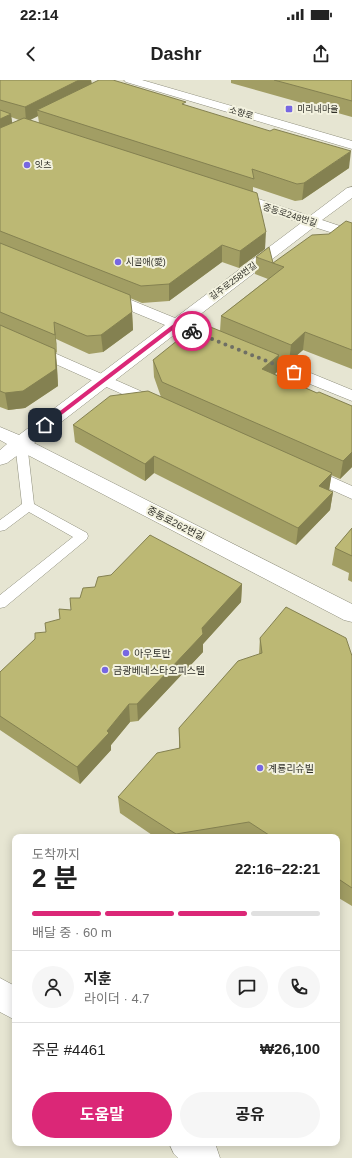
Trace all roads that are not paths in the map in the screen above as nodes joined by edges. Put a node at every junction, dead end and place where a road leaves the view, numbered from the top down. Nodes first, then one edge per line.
1 (130, 80) edge
2 (352, 145) edge
3 (352, 191) edge
4 (221, 192) edge
5 (311, 222) junction
6 (352, 235) edge
7 (88, 288) edge
8 (177, 324) junction
9 (0, 333) edge
10 (106, 380) junction
11 (352, 396) edge
12 (171, 410) edge
13 (0, 433) edge
14 (21, 443) junction
15 (0, 459) edge
16 (294, 466) edge
17 (352, 493) edge
18 (28, 506) junction
19 (0, 527) edge
20 (0, 603) edge
21 (352, 614) edge
22 (0, 993) edge
23 (12, 1003) edge
24 (189, 1146) edge
25 (204, 1158) edge

1 - 2 street, 소향로
3 - 5 street, 길주로258번길
4 - 5 street, 중동로248번길
5 - 6 street, 중동로248번길
5 - 8 street, 길주로258번길
7 - 8 street
8 - 10 street, 길주로258번길
8 - 11 street
9 - 10 street
10 - 12 street
10 - 14 street, 길주로258번길
13 - 14 street, 중동로262번길
14 - 15 street, 길주로258번길
14 - 18 lane
14 - 21 street, 중동로262번길
16 - 17 street
18 - 19 lane
18 - 20 lane
22 - 23 street
24 - 25 street

